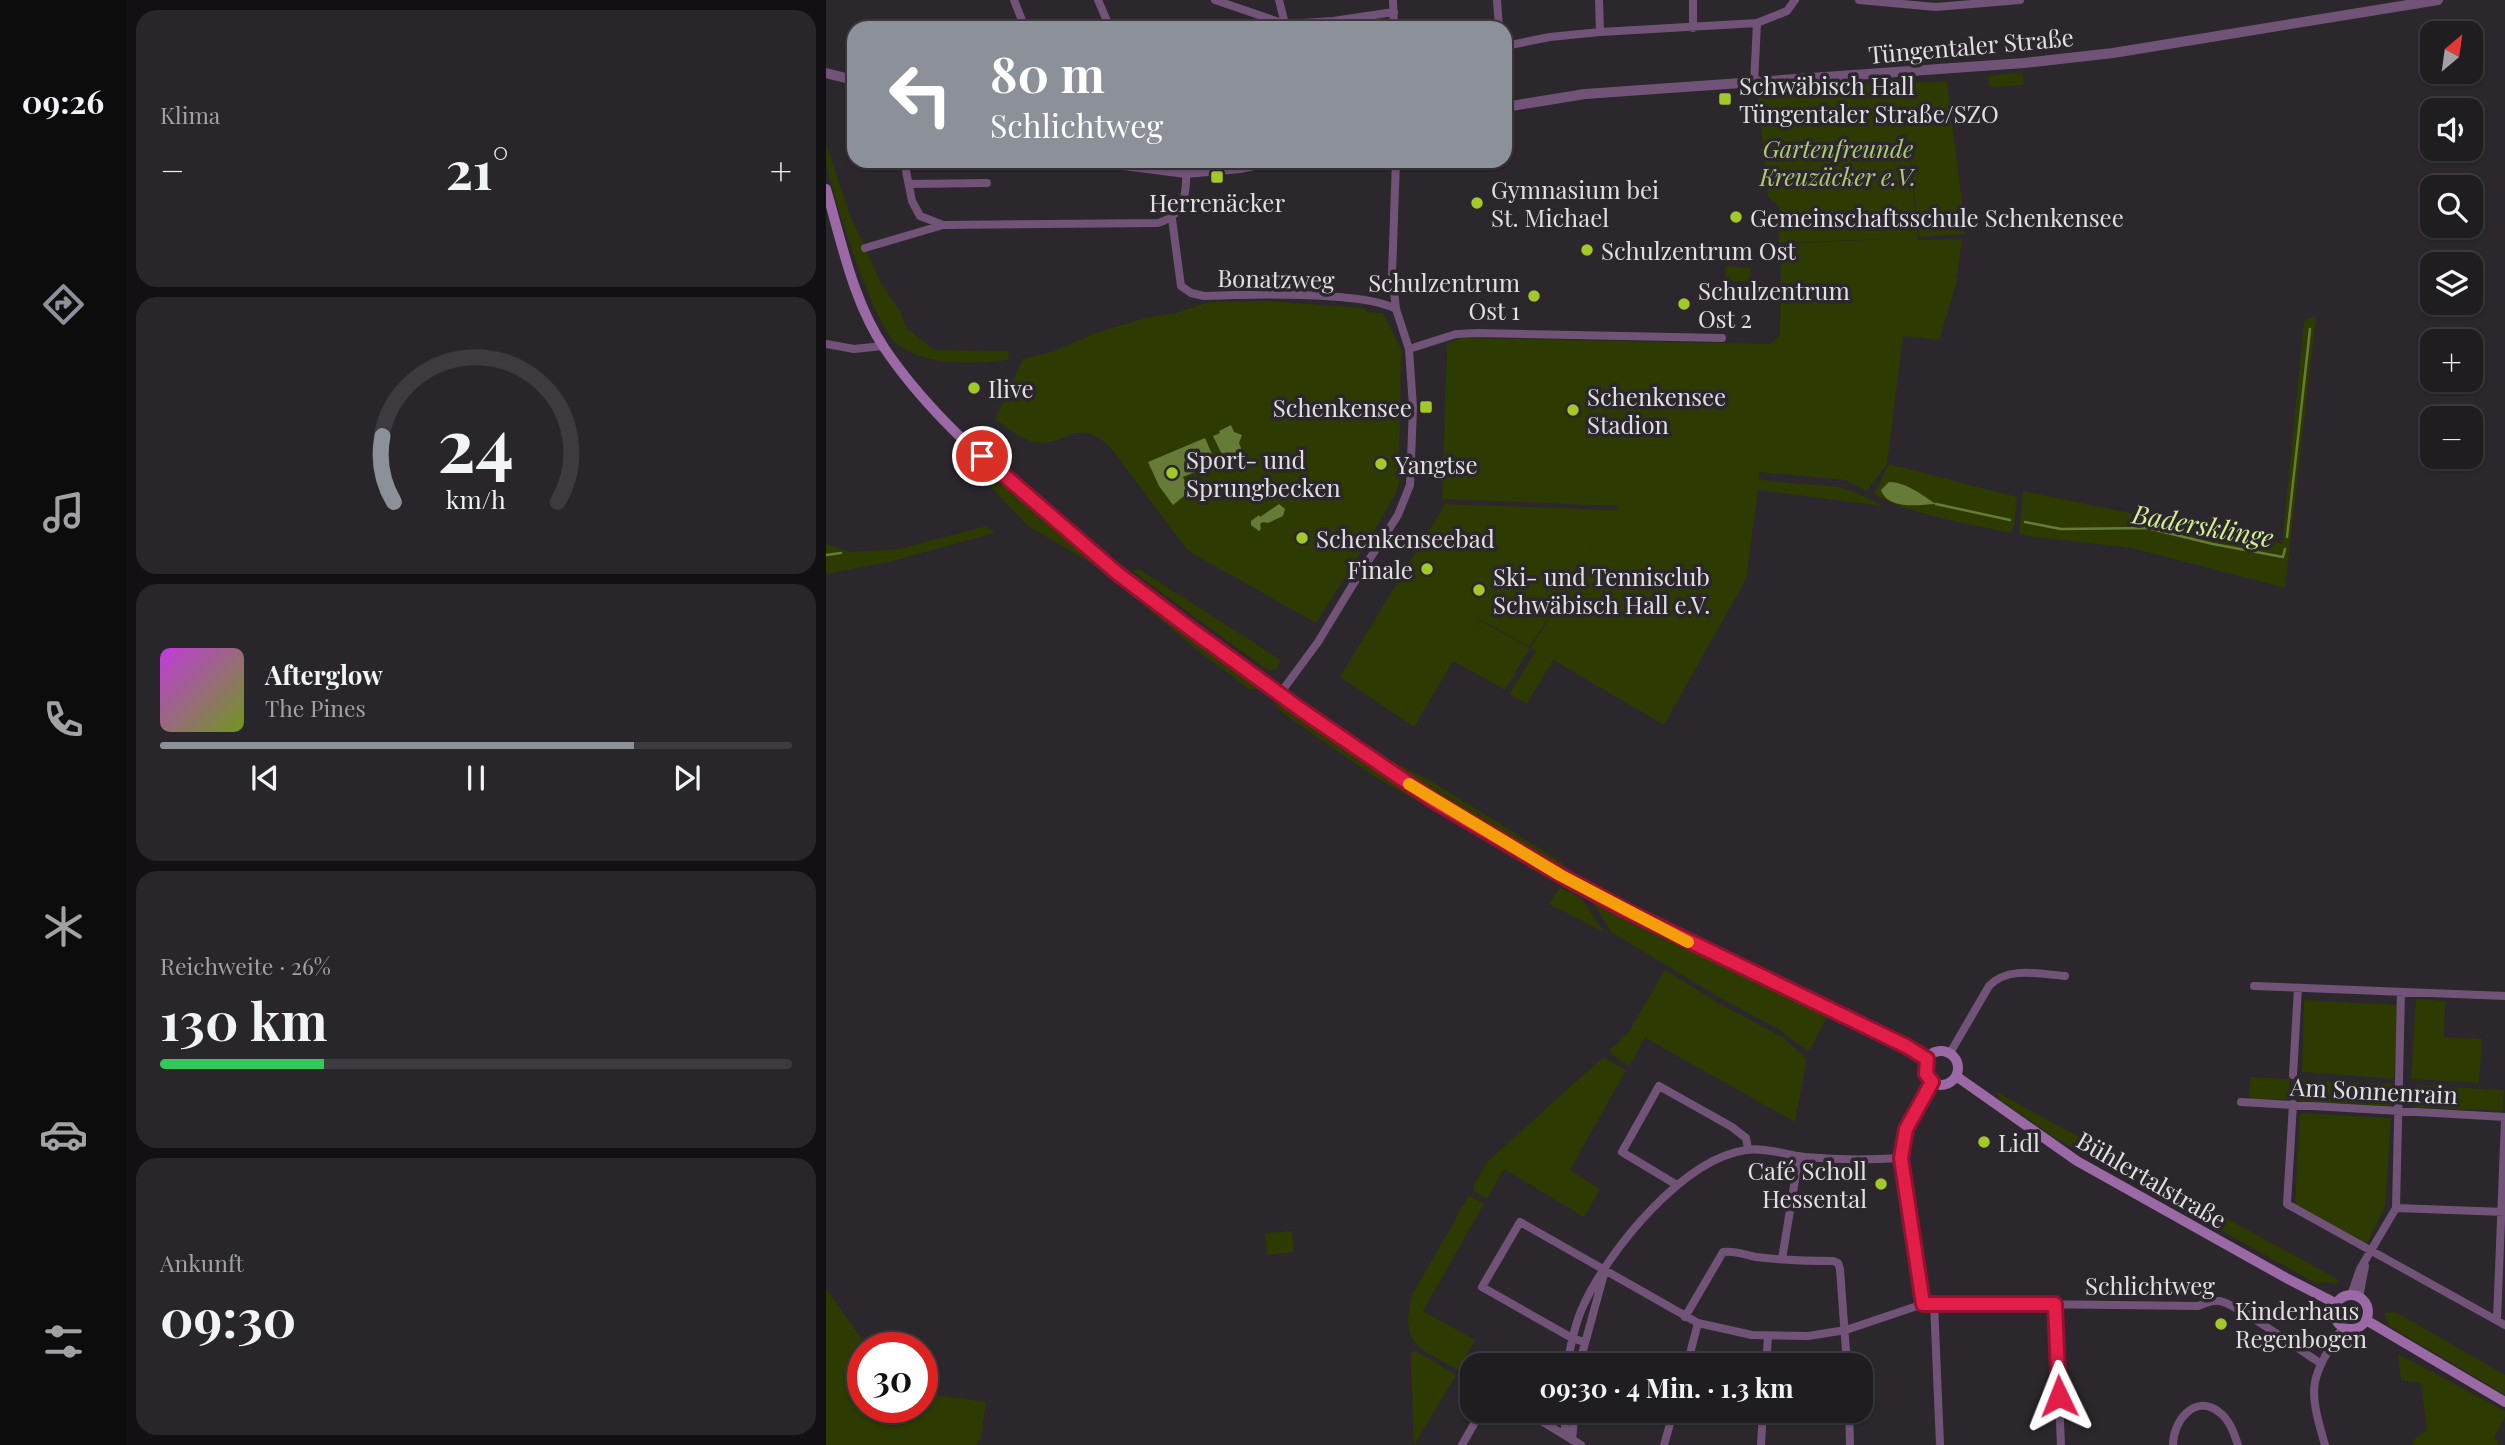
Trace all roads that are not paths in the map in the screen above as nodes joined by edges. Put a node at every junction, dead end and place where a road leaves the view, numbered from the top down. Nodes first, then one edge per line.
1 (1014, 0) edge
2 (1098, 0) edge
3 (1215, 0) edge
4 (1279, 0) edge
5 (1393, 0) edge
6 (1497, 0) edge
7 (1599, 0) edge
8 (1693, 0) edge
9 (1795, 0) edge
10 (1859, 0) edge
11 (2020, 0) edge
12 (2438, 0) edge
13 (1394, 12) junction
14 (1022, 21) edge
15 (1107, 21) edge
16 (1276, 21) edge
17 (1284, 21) edge
18 (1352, 21) edge
19 (1394, 21) edge
20 (1498, 21) edge
21 (1757, 23) junction
22 (1693, 28) junction
23 (1600, 32) junction
24 (1512, 45) edge
25 (826, 73) edge
26 (847, 78) edge
27 (1754, 84) junction
28 (1512, 106) edge
29 (906, 168) edge
30 (1147, 168) edge
31 (1240, 168) edge
32 (1396, 168) edge
33 (1186, 173) junction
34 (987, 183) dead end
35 (910, 184) junction
36 (826, 189) edge
37 (1172, 219) junction
38 (943, 225) junction
39 (865, 248) dead end
40 (1396, 309) junction
41 (1722, 338) dead end
42 (826, 344) edge
43 (883, 346) junction
44 (1409, 349) junction
45 (1279, 695) junction
46 (2065, 976) dead end
47 (2254, 986) dead end
48 (2298, 988) junction
49 (2401, 993) junction
50 (2505, 996) edge
51 (1950, 1053) junction
52 (1927, 1059) junction
53 (2293, 1075) dead end
54 (1956, 1076) junction
55 (1932, 1082) junction
56 (2241, 1102) dead end
57 (2293, 1104) junction
58 (2399, 1111) junction
59 (2505, 1119) edge
60 (1748, 1149) junction
61 (1799, 1156) junction
62 (1901, 1158) junction
63 (1678, 1185) junction
64 (2396, 1208) junction
65 (2503, 1212) edge
66 (2371, 1250) junction
67 (1782, 1259) junction
68 (1605, 1271) junction
69 (2355, 1296) junction
70 (1934, 1303) junction
71 (1923, 1304) junction
72 (2055, 1304) junction
73 (2337, 1304) junction
74 (1685, 1317) junction
75 (2366, 1320) junction
76 (2497, 1320) junction
77 (1698, 1323) junction
78 (2505, 1325) edge
79 (2343, 1326) junction
80 (1846, 1330) junction
81 (1768, 1336) junction
82 (1572, 1338) junction
83 (1584, 1342) junction
84 (1569, 1353) edge
85 (1582, 1353) edge
86 (1689, 1353) edge
87 (1767, 1353) edge
88 (1847, 1353) edge
89 (2320, 1363) junction
90 (2505, 1402) edge
91 (1475, 1423) edge
92 (1543, 1423) edge
93 (1565, 1423) edge
94 (1574, 1423) edge
95 (1670, 1423) edge
96 (1762, 1423) edge
97 (1849, 1423) edge
98 (1572, 1442) edge
99 (1462, 1445) edge
100 (1581, 1445) edge
101 (1664, 1445) edge
102 (1761, 1445) edge
103 (1850, 1445) edge
104 (1940, 1445) edge
105 (2061, 1445) edge
106 (2173, 1445) edge
107 (2238, 1445) edge
108 (2325, 1445) edge

1 - 14 street
2 - 15 street
3 - 16 street
4 - 17 street
5 - 13 street
6 - 20 street
7 - 23 street
8 - 22 street
9 - 21 street
10 - 11 street
12 - 27 street, Tüngentaler Straße
13 - 18 street
13 - 19 street
21 - 22 street
21 - 27 street
22 - 23 street
23 - 24 street
25 - 26 street
27 - 28 street, Tüngentaler Straße
29 - 35 street
30 - 33 street
31 - 33 street
32 - 40 street
33 - 37 street
34 - 35 street
35 - 38 street
36 - 43 main road
37 - 38 street
37 - 40 street, Bonatzweg
38 - 39 street
40 - 44 street
41 - 44 street
42 - 43 street
43 - 45 main road
44 - 45 street
45 - 52 main road
46 - 51 street
47 - 48 street
48 - 49 street
48 - 53 street
49 - 50 street
49 - 58 street
51 - 52 main road
51 - 54 main road
52 - 55 main road
54 - 55 main road
54 - 73 main road, Bühlertalstraße
55 - 62 street
56 - 57 street, Am Sonnenrain
57 - 58 street, Am Sonnenrain
57 - 66 street
58 - 59 street, Am Sonnenrain
58 - 64 street
59 - 65 street
60 - 61 street
60 - 63 street
60 - 63 street
61 - 62 street
61 - 67 street
62 - 71 street
63 - 68 street
64 - 65 street
64 - 66 street
65 - 76 street
66 - 69 street
66 - 76 street
67 - 74 street
67 - 80 street
68 - 74 street, Schlichtweg
68 - 82 street
68 - 82 street, Schlichtweg
68 - 83 street
69 - 73 main road
69 - 75 main road
70 - 71 street, Schlichtweg
70 - 72 street, Schlichtweg
70 - 104 street
71 - 80 street, Schlichtweg
72 - 89 street, Schlichtweg
72 - 105 street
73 - 79 main road
74 - 77 street, Schlichtweg
75 - 79 main road
75 - 90 main road
76 - 78 street
77 - 81 street, Schlichtweg
77 - 86 street
79 - 89 street
80 - 81 street, Schlichtweg
80 - 88 street
81 - 87 street
82 - 83 street
82 - 84 street
83 - 85 street
89 - 108 street
91 - 99 street
92 - 98 street
93 - 98 street
94 - 98 street
95 - 101 street
96 - 102 street
97 - 103 street
98 - 100 street
106 - 107 street

